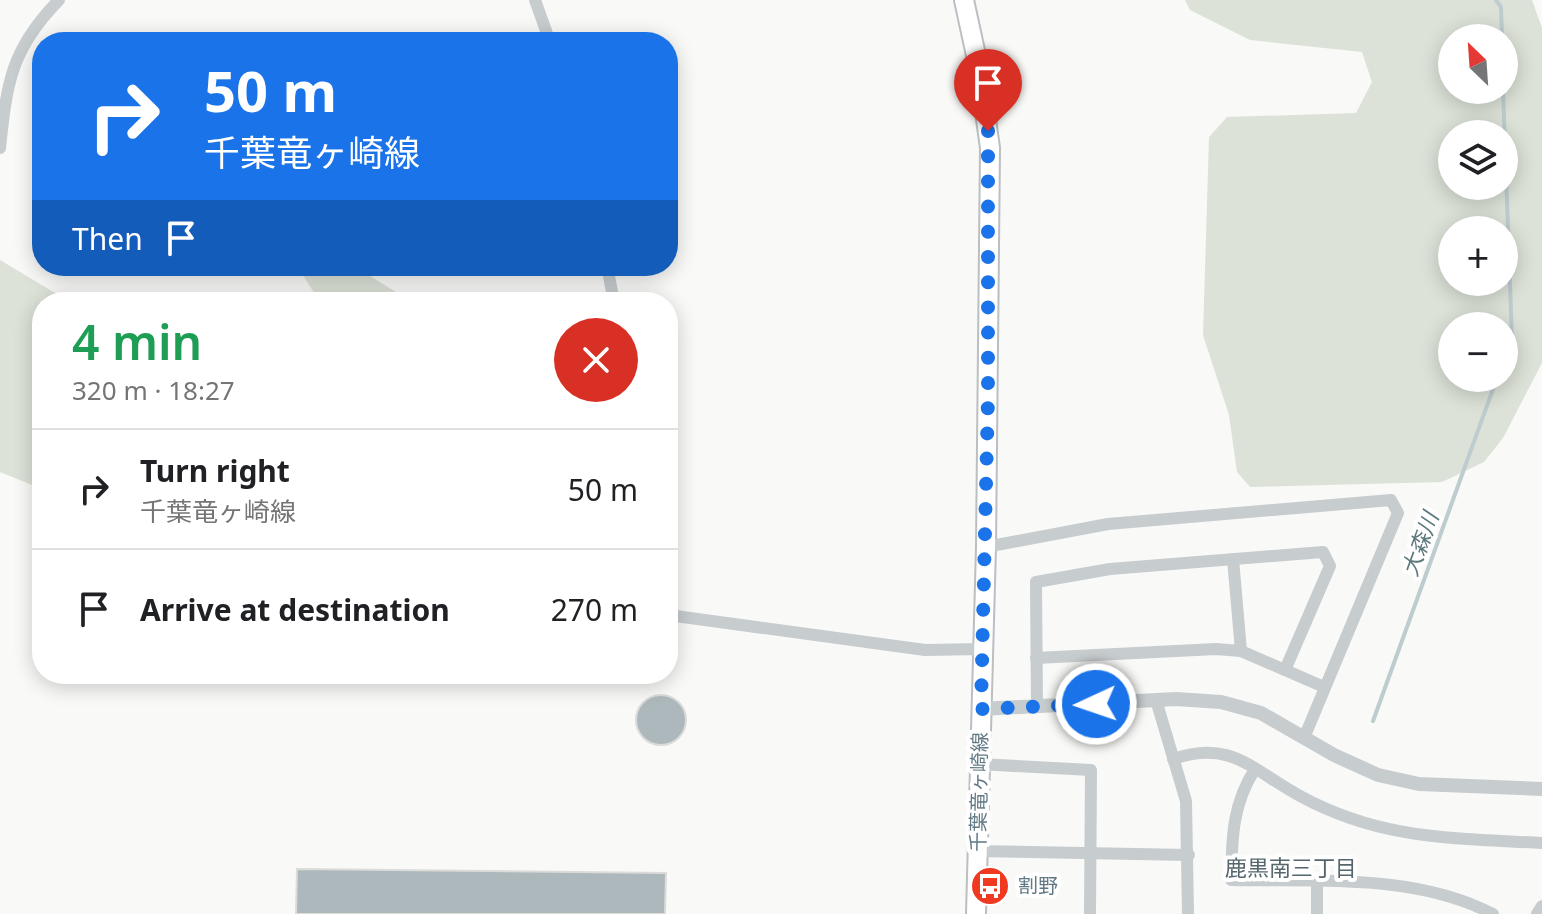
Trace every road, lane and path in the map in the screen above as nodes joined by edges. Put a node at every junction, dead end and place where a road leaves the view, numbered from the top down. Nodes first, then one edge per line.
1 (59, 0) edge
2 (535, 0) edge
3 (964, 0) edge
4 (546, 32) edge
5 (0, 148) edge
6 (986, 547) junction
7 (1233, 559) junction
8 (678, 616) edge
9 (982, 649) junction
10 (1241, 651) junction
11 (1036, 658) junction
12 (1285, 670) junction
13 (1324, 687) junction
14 (1156, 700) junction
15 (1037, 707) junction
16 (981, 709) junction
17 (1304, 738) junction
18 (1173, 759) junction
19 (978, 764) junction
20 (1255, 769) junction
21 (1542, 789) edge
22 (1542, 843) edge
23 (977, 851) junction
24 (1091, 853) junction
25 (1189, 855) junction
26 (1317, 882) junction
27 (1542, 906) edge
28 (976, 914) edge
29 (1090, 914) edge
30 (1188, 914) edge
31 (1317, 914) edge
32 (1493, 914) edge
33 (1537, 914) edge

1 - 5 street
2 - 4 street
3 - 6 main road, 千葉竜ヶ崎線
6 - 9 main road, 千葉竜ヶ崎線
6 - 13 street
7 - 10 street
7 - 11 street
7 - 12 street
8 - 9 street
9 - 16 main road, 千葉竜ヶ崎線
10 - 11 street
10 - 12 street
11 - 15 street
12 - 13 street
13 - 17 street
14 - 15 street
14 - 17 street
14 - 18 street
15 - 16 street
16 - 19 main road, 千葉竜ヶ崎線
17 - 21 street
18 - 20 street
18 - 25 street
19 - 23 main road, 千葉竜ヶ崎線
19 - 24 street
20 - 22 street
20 - 26 street
23 - 24 street
23 - 28 main road, 千葉竜ヶ崎線
24 - 25 street
24 - 29 street
25 - 30 street
26 - 31 street
26 - 32 street
27 - 33 street

